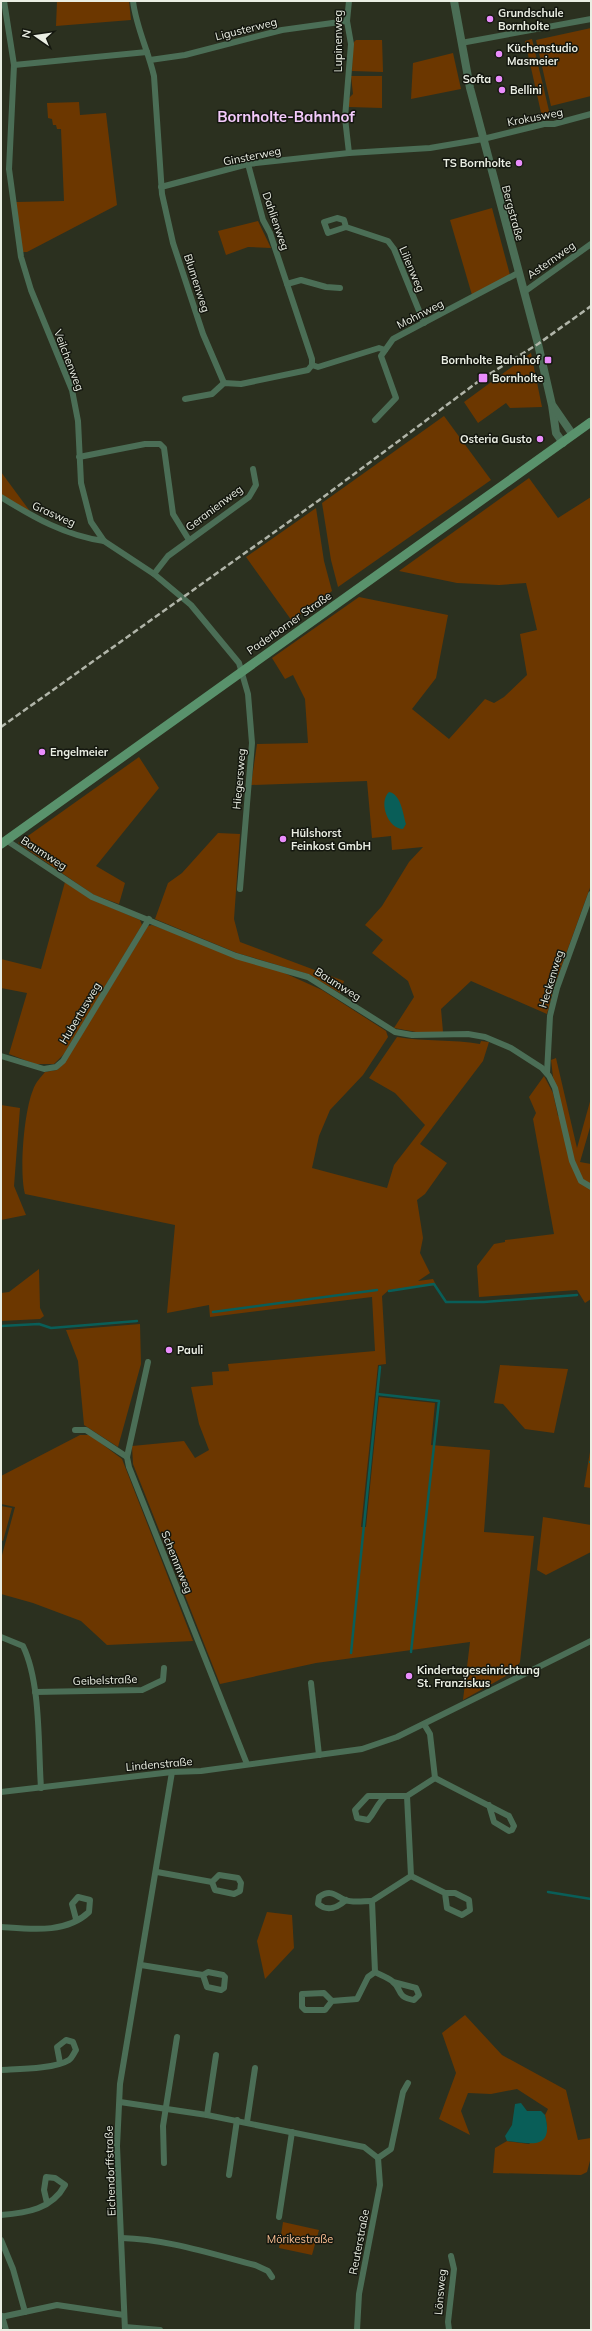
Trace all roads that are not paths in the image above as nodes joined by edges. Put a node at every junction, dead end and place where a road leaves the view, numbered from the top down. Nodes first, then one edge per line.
1 (4, 1) edge
2 (133, 1) edge
3 (349, 1) edge
4 (454, 1) edge
5 (591, 19) edge
6 (347, 22) junction
7 (461, 43) junction
8 (147, 52) junction
9 (150, 60) junction
10 (14, 65) junction
11 (591, 114) edge
12 (483, 138) junction
13 (349, 153) junction
14 (248, 164) junction
15 (161, 187) junction
16 (346, 227) dead end
17 (591, 244) edge
18 (518, 273) junction
19 (287, 284) junction
20 (340, 288) dead end
21 (524, 292) junction
22 (424, 324) junction
23 (385, 350) junction
24 (312, 365) junction
25 (224, 383) junction
26 (186, 399) dead end
27 (552, 405) junction
28 (375, 420) dead end
29 (591, 422) edge
30 (573, 435) junction
31 (563, 443) junction
32 (79, 457) junction
33 (253, 468) dead end
34 (1, 497) edge
35 (189, 540) junction
36 (104, 541) junction
37 (154, 574) junction
38 (242, 671) junction
39 (4, 842) edge
40 (240, 890) dead end
41 (591, 894) edge
42 (149, 919) junction
43 (1, 1056) edge
44 (547, 1073) junction
45 (591, 1187) edge
46 (148, 1362) dead end
47 (76, 1430) dead end
48 (127, 1457) junction
49 (1, 1637) edge
50 (591, 1641) edge
51 (164, 1668) dead end
52 (311, 1683) dead end
53 (35, 1692) junction
54 (424, 1724) junction
55 (319, 1755) junction
56 (247, 1764) junction
57 (172, 1772) junction
58 (435, 1778) junction
59 (41, 1788) junction
60 (1, 1792) edge
61 (386, 1796) junction
62 (407, 1796) junction
63 (489, 1805) junction
64 (157, 1872) junction
65 (411, 1876) junction
66 (212, 1882) junction
67 (445, 1893) junction
68 (346, 1900) dead end
69 (372, 1901) junction
70 (76, 1919) dead end
71 (1, 1927) edge
72 (141, 1965) junction
73 (375, 1972) junction
74 (203, 1976) dead end
75 (393, 1982) dead end
76 (332, 2001) junction
77 (177, 2037) dead end
78 (216, 2055) dead end
79 (60, 2062) dead end
80 (255, 2068) dead end
81 (1, 2070) edge
82 (408, 2083) dead end
83 (120, 2102) junction
84 (165, 2108) junction
85 (207, 2115) junction
86 (237, 2120) junction
87 (247, 2122) junction
88 (292, 2132) junction
89 (378, 2158) junction
90 (164, 2162) dead end
91 (229, 2175) dead end
92 (47, 2203) dead end
93 (1, 2215) edge
94 (279, 2217) dead end
95 (122, 2238) junction
96 (1, 2240) edge
97 (451, 2256) dead end
98 (272, 2277) dead end
99 (25, 2312) junction
100 (124, 2315) junction
101 (2, 2317) edge
102 (125, 2328) edge
103 (6, 2330) edge
104 (160, 2330) edge
105 (358, 2330) edge
106 (449, 2330) edge

1 - 10 street, Veilchenweg
2 - 8 street
3 - 6 street, Lupinenweg
4 - 7 street, Bergstraße
5 - 7 street
6 - 9 street, Ligusterweg
6 - 13 street, Lupinenweg
7 - 12 street, Bergstraße
8 - 9 street
8 - 10 street
9 - 15 street
10 - 32 street, Veilchenweg
11 - 12 street, Krokusweg
12 - 13 street, Ginsterweg
12 - 18 street, Bergstraße
13 - 14 street, Ginsterweg
14 - 15 street, Ginsterweg
14 - 19 street, Dahlienweg
15 - 25 street, Blumenweg
16 - 22 street, Lilienweg
17 - 21 street, Asternweg
18 - 21 street, Bergstraße
18 - 22 street, Mohnweg
19 - 20 street
19 - 24 street, Dahlienweg
21 - 27 street, Bergstraße
22 - 23 street, Mohnweg
23 - 24 street
23 - 28 street
24 - 25 street
25 - 26 street
27 - 30 street, Bergstraße
27 - 31 street, Bergstraße
29 - 30 main road, Paderborner Straße
30 - 31 main road, Paderborner Straße
31 - 38 main road, Paderborner Straße
32 - 35 street, Geranienweg
32 - 36 street, Veilchenweg
33 - 35 street, Geranienweg
34 - 36 street, Grasweg
35 - 37 street, Geranienweg
36 - 37 street, Veilchenweg
37 - 38 street, Veilchenweg
38 - 39 main road, Paderborner Straße
38 - 40 street, Hiegersweg
39 - 42 street, Baumweg
41 - 44 street, Heckenweg
42 - 43 street, Hubertusweg
42 - 44 street, Baumweg
44 - 45 street, Baumweg
46 - 48 street
47 - 48 street
48 - 56 street, Schemmweg
49 - 53 street
50 - 54 street, Lindenstraße
51 - 53 street, Geibelstraße
52 - 55 street
53 - 59 street
54 - 55 street, Lindenstraße
54 - 58 street
55 - 56 street, Lindenstraße
56 - 57 street, Lindenstraße
57 - 59 street, Lindenstraße
57 - 64 street, Eichendorffstraße
58 - 62 street
58 - 63 street
59 - 60 street, Lindenstraße
61 - 61 street
61 - 62 street
62 - 65 street
63 - 63 street
64 - 66 street
64 - 72 street, Eichendorffstraße
65 - 67 street
65 - 69 street
66 - 66 street
67 - 67 street
68 - 69 street
69 - 73 street
70 - 71 street
72 - 74 street
72 - 83 street, Eichendorffstraße
73 - 75 street
73 - 76 street
76 - 76 street
77 - 84 street
78 - 85 street
79 - 81 street
80 - 87 street
82 - 89 street
83 - 84 street
83 - 95 street, Eichendorffstraße
84 - 85 street
84 - 90 street
85 - 86 street
86 - 87 street
86 - 91 street
87 - 88 street
88 - 89 street
88 - 94 street
89 - 105 street, Reuterstraße
92 - 93 street
95 - 98 street
95 - 100 street, Eichendorffstraße
96 - 99 street
97 - 106 street, Lönsweg
99 - 100 street
99 - 101 street
100 - 102 street, Eichendorffstraße
101 - 103 street
102 - 104 street

